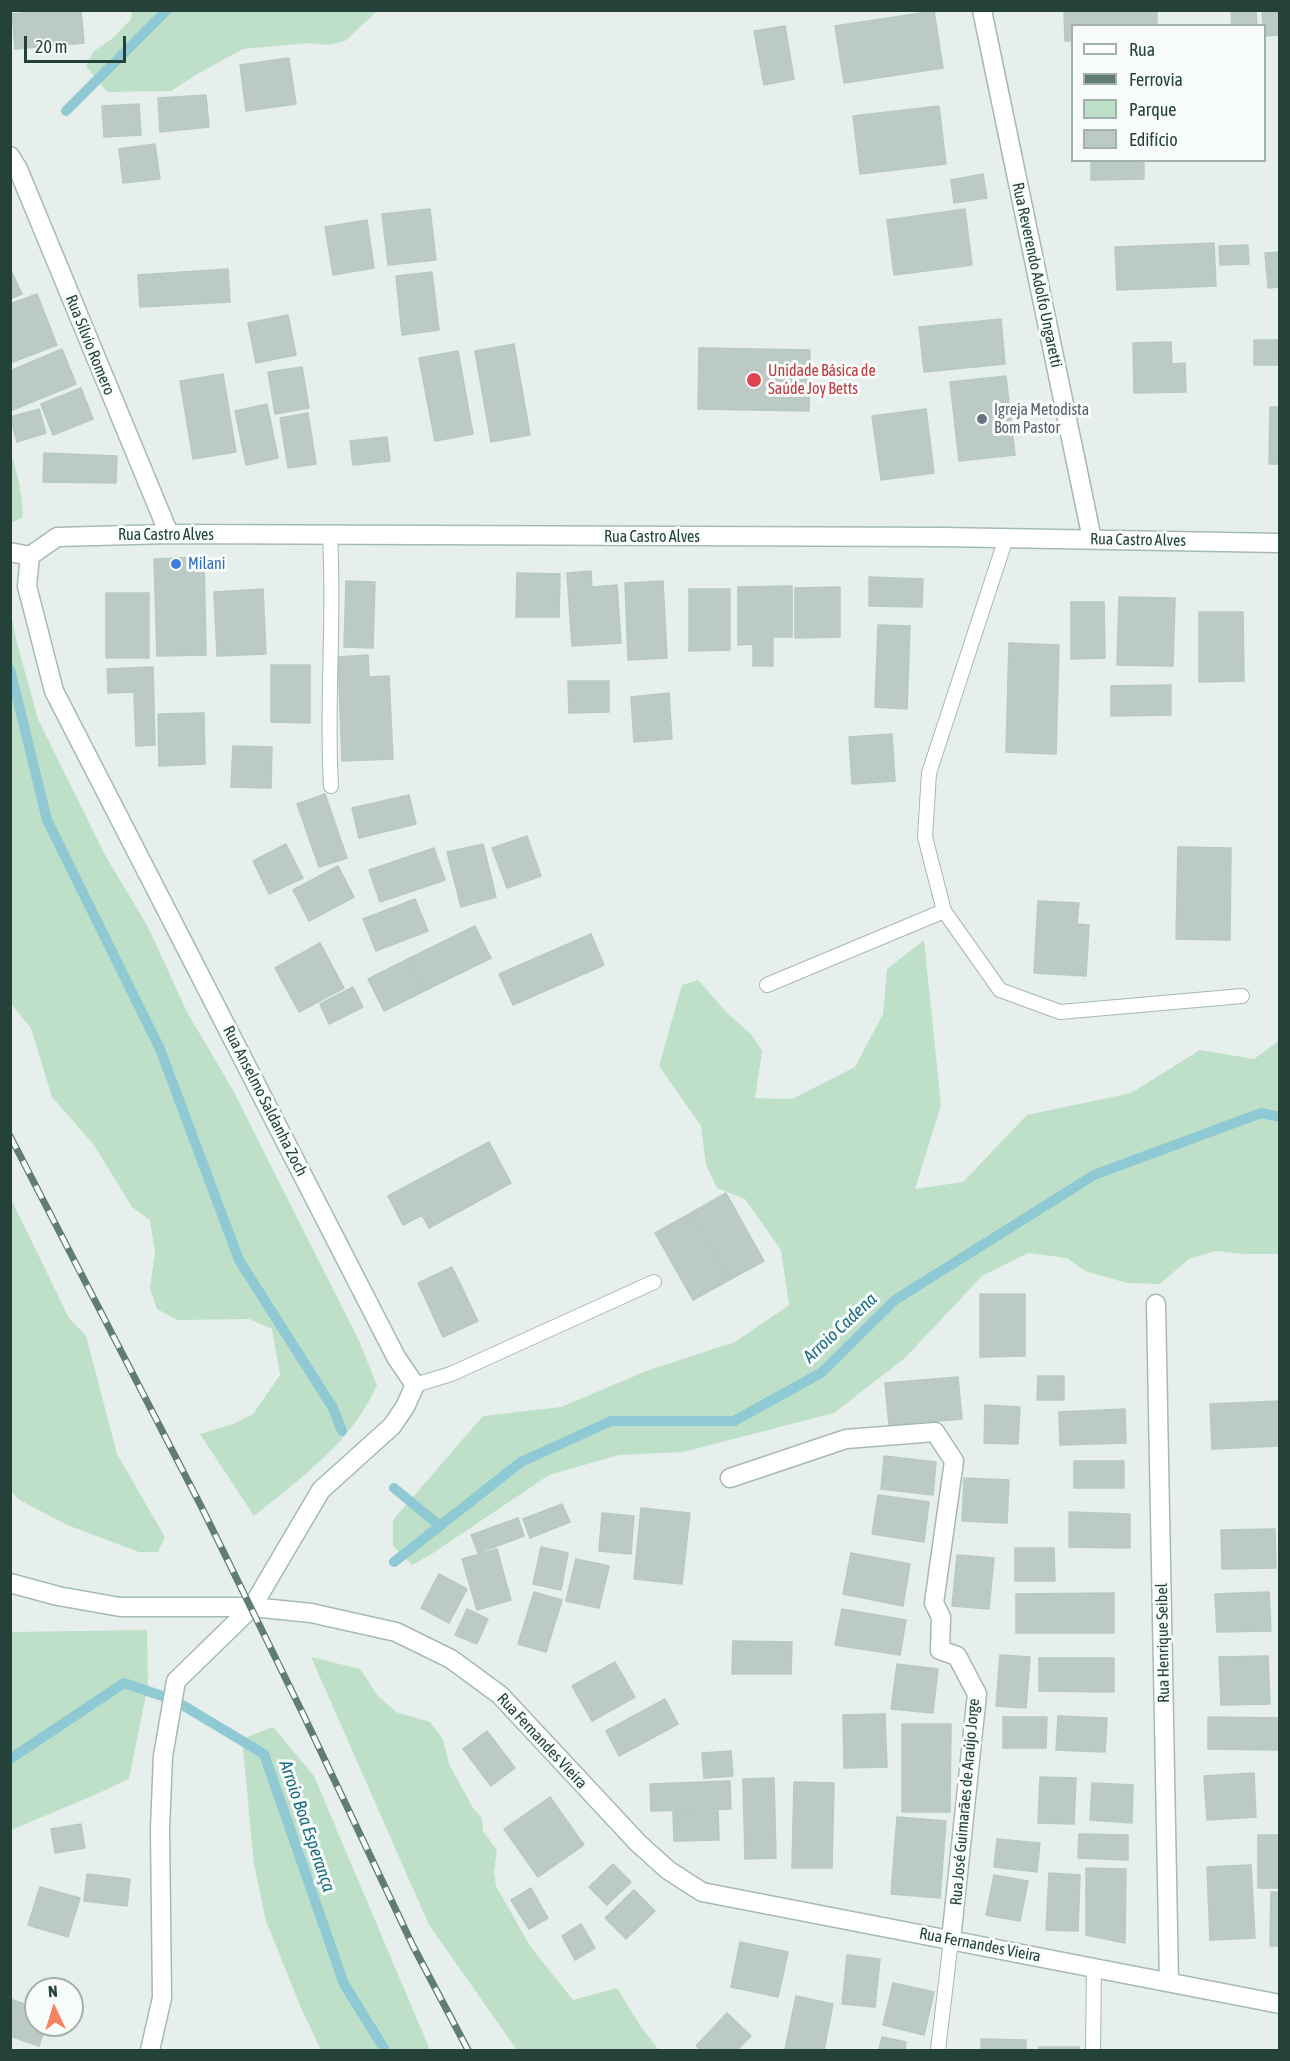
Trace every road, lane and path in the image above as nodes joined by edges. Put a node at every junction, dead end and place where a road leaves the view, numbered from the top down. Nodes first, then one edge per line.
1 (982, 10) edge
2 (10, 156) edge
3 (169, 534) junction
4 (330, 536) junction
5 (1006, 538) junction
6 (1092, 539) junction
7 (1280, 543) edge
8 (10, 552) edge
9 (30, 556) junction
10 (331, 786) dead end
11 (944, 911) junction
12 (767, 985) dead end
13 (1242, 996) dead end
14 (654, 1282) dead end
15 (1156, 1304) dead end
16 (415, 1385) junction
17 (730, 1478) dead end
18 (10, 1583) edge
19 (252, 1607) junction
20 (951, 1940) junction
21 (1094, 1967) junction
22 (1169, 1983) junction
23 (1280, 2004) edge
24 (150, 2050) edge
25 (938, 2050) edge
26 (1093, 2050) edge

1 - 6 street, Rua Reverendo Adolfo Ungaretti
2 - 3 street, Rua Sílvio Romero
3 - 4 street, Rua Castro Alves
3 - 9 street, Rua Castro Alves
4 - 5 street, Rua Castro Alves
4 - 10 lane
5 - 6 street, Rua Castro Alves
5 - 11 lane
6 - 7 street, Rua Castro Alves
8 - 9 street
9 - 16 street, Rua Anselmo Saldanha Zoch
11 - 12 lane
11 - 13 lane
14 - 16 lane
15 - 22 street, Rua Henrique Seibel
16 - 19 street
17 - 20 street, Rua José Guimarães de Araújo Jorge
18 - 19 street, Rua Fernandes Vieira
19 - 20 street, Rua Fernandes Vieira
19 - 24 street
20 - 21 street, Rua Fernandes Vieira
20 - 25 lane
21 - 22 street, Rua Fernandes Vieira
21 - 26 lane
22 - 23 street, Rua Fernandes Vieira

